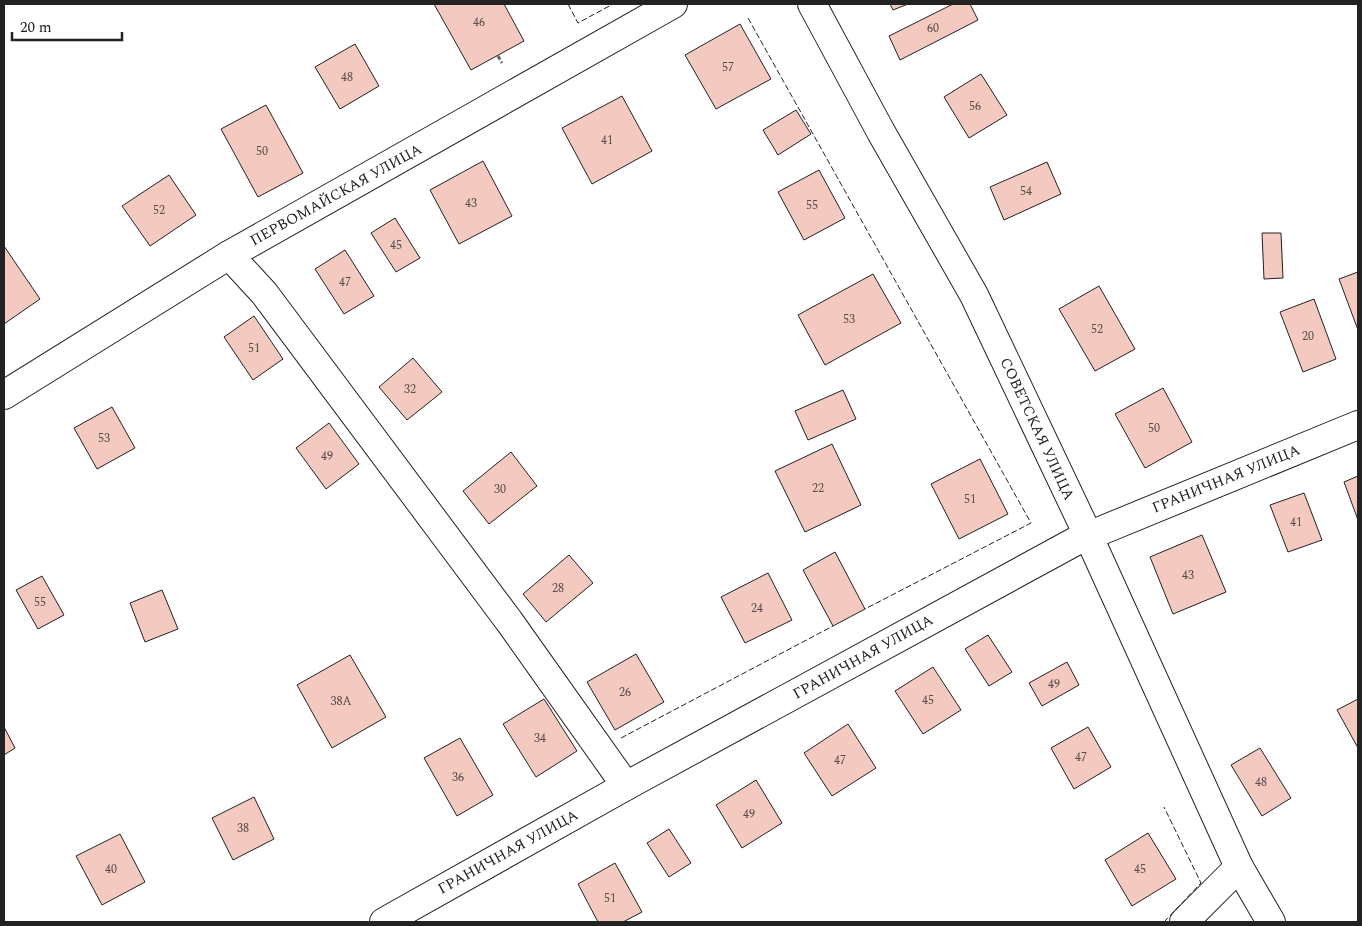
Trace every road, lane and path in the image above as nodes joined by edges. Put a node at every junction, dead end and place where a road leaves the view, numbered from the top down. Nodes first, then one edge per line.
1 (673, 4) edge
2 (812, 4) edge
3 (228, 255) junction
4 (4, 395) edge
5 (1358, 425) edge
6 (1088, 535) junction
7 (626, 786) junction
8 (1239, 866) junction
9 (384, 922) edge
10 (1184, 922) edge
11 (1271, 922) edge

1 - 3 street, ПЕРВОМАЙСКАЯ УЛИЦА
2 - 6 street, СОВЕТСКАЯ УЛИЦА
3 - 4 street, ПЕРВОМАЙСКАЯ УЛИЦА
3 - 7 street
5 - 6 street, ГРАНИЧНАЯ УЛИЦА
6 - 7 street, ГРАНИЧНАЯ УЛИЦА
6 - 8 street, СОВЕТСКАЯ УЛИЦА
7 - 9 street, ГРАНИЧНАЯ УЛИЦА
8 - 10 street
8 - 11 street, СОВЕТСКАЯ УЛИЦА

